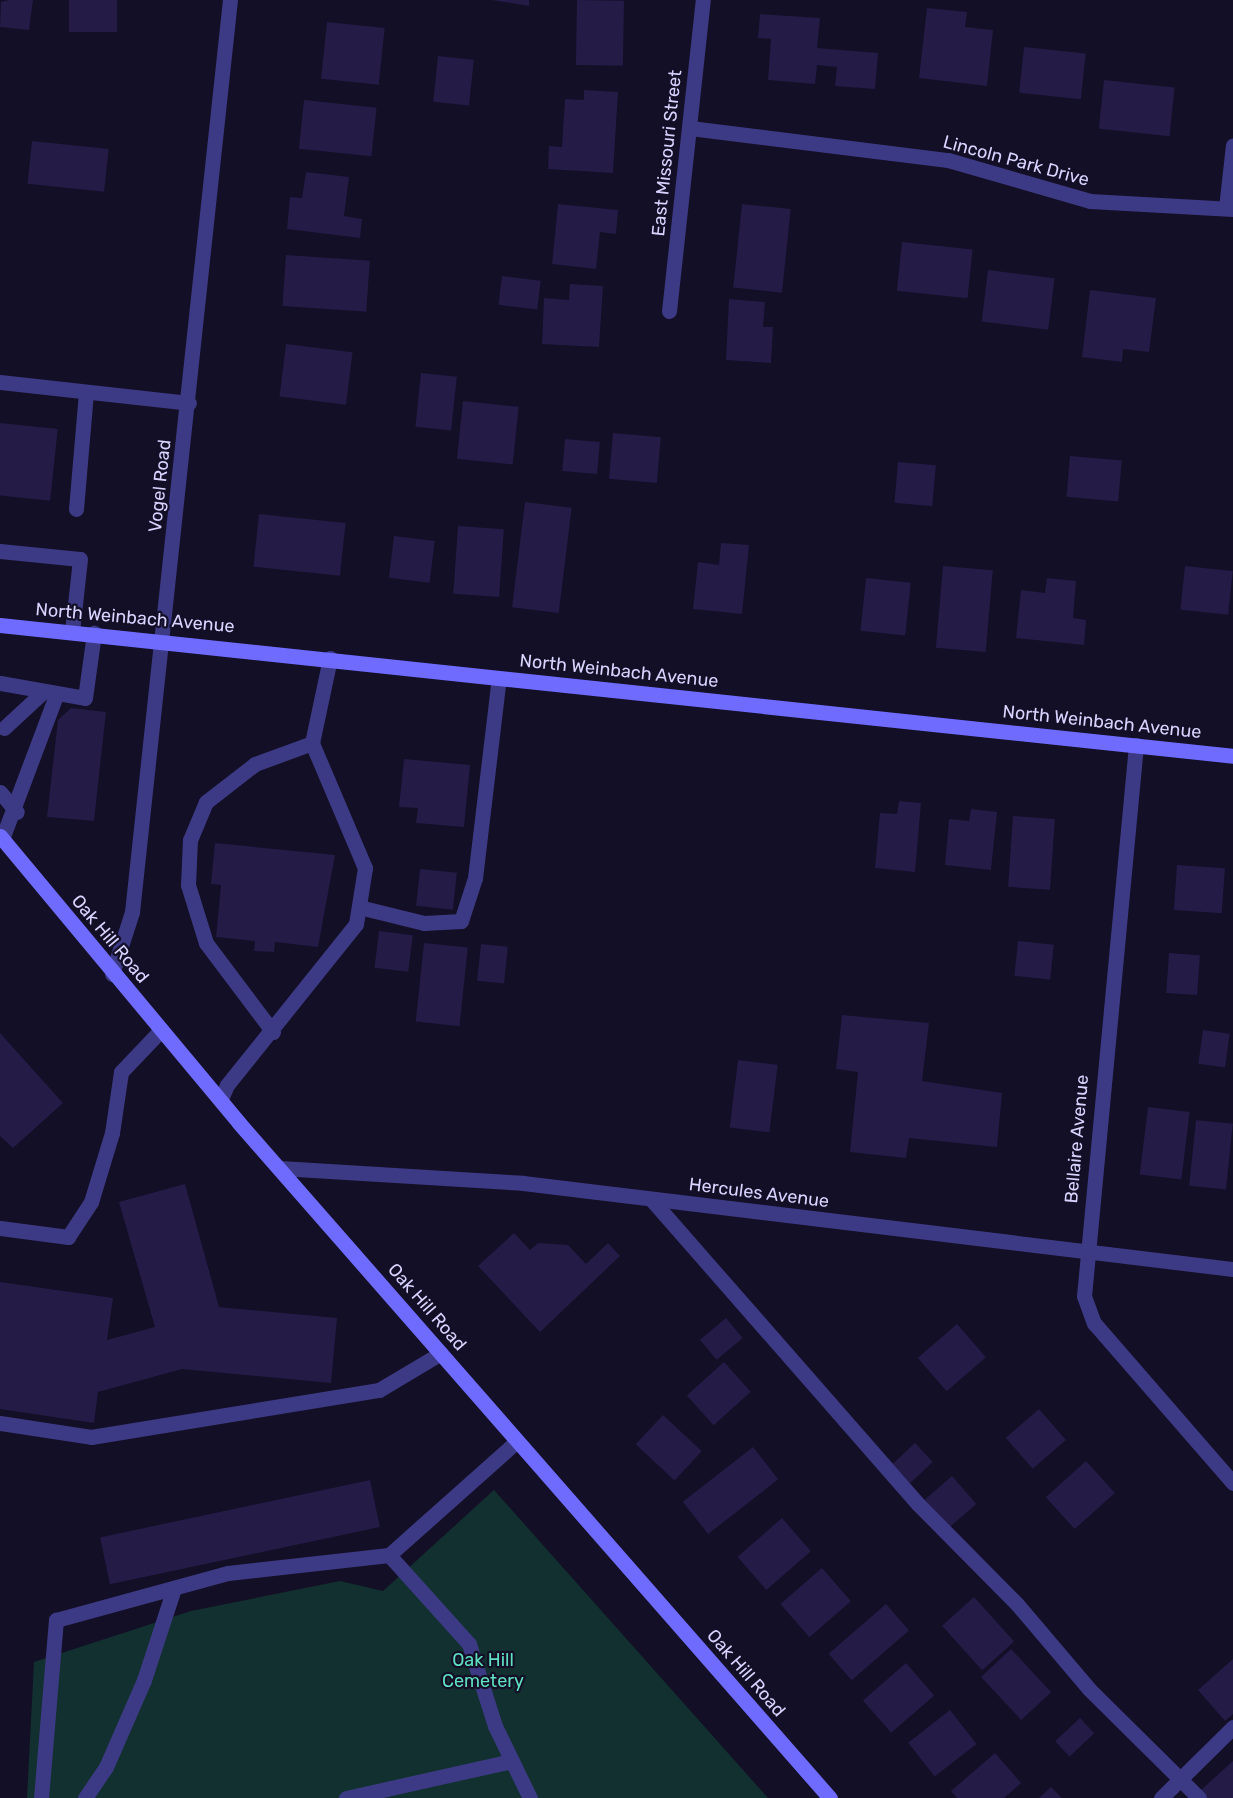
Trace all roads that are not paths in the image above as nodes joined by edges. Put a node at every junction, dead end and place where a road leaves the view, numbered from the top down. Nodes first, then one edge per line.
1 (230, 0) edge
2 (703, 0) edge
3 (690, 128) junction
4 (1233, 145) edge
5 (1230, 208) edge
6 (669, 311) dead end
7 (0, 382) edge
8 (86, 392) junction
9 (189, 403) junction
10 (75, 509) dead end
11 (0, 551) edge
12 (0, 625) edge
13 (72, 631) junction
14 (94, 633) junction
15 (164, 639) junction
16 (330, 658) junction
17 (499, 678) junction
18 (0, 683) edge
19 (49, 694) junction
20 (4, 728) dead end
21 (312, 743) junction
22 (1136, 745) junction
23 (1233, 756) edge
24 (0, 792) edge
25 (17, 812) junction
26 (1, 838) edge
27 (359, 907) junction
28 (112, 974) junction
29 (161, 1030) junction
30 (273, 1032) junction
31 (221, 1099) junction
32 (280, 1168) junction
33 (651, 1199) junction
34 (0, 1228) edge
35 (1086, 1254) junction
36 (1233, 1269) edge
37 (441, 1353) junction
38 (0, 1423) edge
39 (518, 1441) junction
40 (1233, 1483) edge
41 (388, 1555) junction
42 (174, 1588) junction
43 (1233, 1727) edge
44 (512, 1761) junction
45 (1178, 1781) junction
46 (41, 1798) edge
47 (85, 1798) edge
48 (346, 1798) edge
49 (530, 1798) edge
50 (830, 1798) edge
51 (1161, 1798) edge
52 (1199, 1798) edge

1 - 9 street, Vogel Road
2 - 3 street, East Missouri Street
3 - 5 street, Lincoln Park Drive
3 - 6 street, East Missouri Street
4 - 5 street
7 - 8 street
8 - 9 street
8 - 10 street
9 - 15 street, Vogel Road
11 - 13 street
12 - 13 main road, North Weinbach Avenue
13 - 14 main road, North Weinbach Avenue
14 - 15 main road, North Weinbach Avenue
14 - 19 street
15 - 16 main road, North Weinbach Avenue
15 - 28 street, Vogel Road
16 - 17 main road, North Weinbach Avenue
16 - 21 street
17 - 22 main road, North Weinbach Avenue
17 - 27 street
18 - 19 street
19 - 20 street
19 - 25 street
21 - 27 street
21 - 30 street
22 - 23 main road, North Weinbach Avenue
22 - 35 street, Bellaire Avenue
24 - 25 street
25 - 26 street
26 - 28 main road, Oak Hill Road
27 - 30 street
28 - 29 main road, Oak Hill Road
29 - 31 main road, Oak Hill Road
29 - 34 street
30 - 31 street
31 - 32 main road, Oak Hill Road
32 - 33 street, Hercules Avenue
32 - 37 main road, Oak Hill Road
33 - 35 street, Hercules Avenue
33 - 45 street
35 - 36 street, Hercules Avenue
35 - 40 street, Bellaire Avenue
37 - 38 street
37 - 39 main road, Oak Hill Road
39 - 41 street
39 - 50 main road, Oak Hill Road
41 - 42 street
41 - 44 street
42 - 46 street
42 - 47 street
43 - 45 street
44 - 48 street
44 - 49 street
45 - 51 street
45 - 52 street

